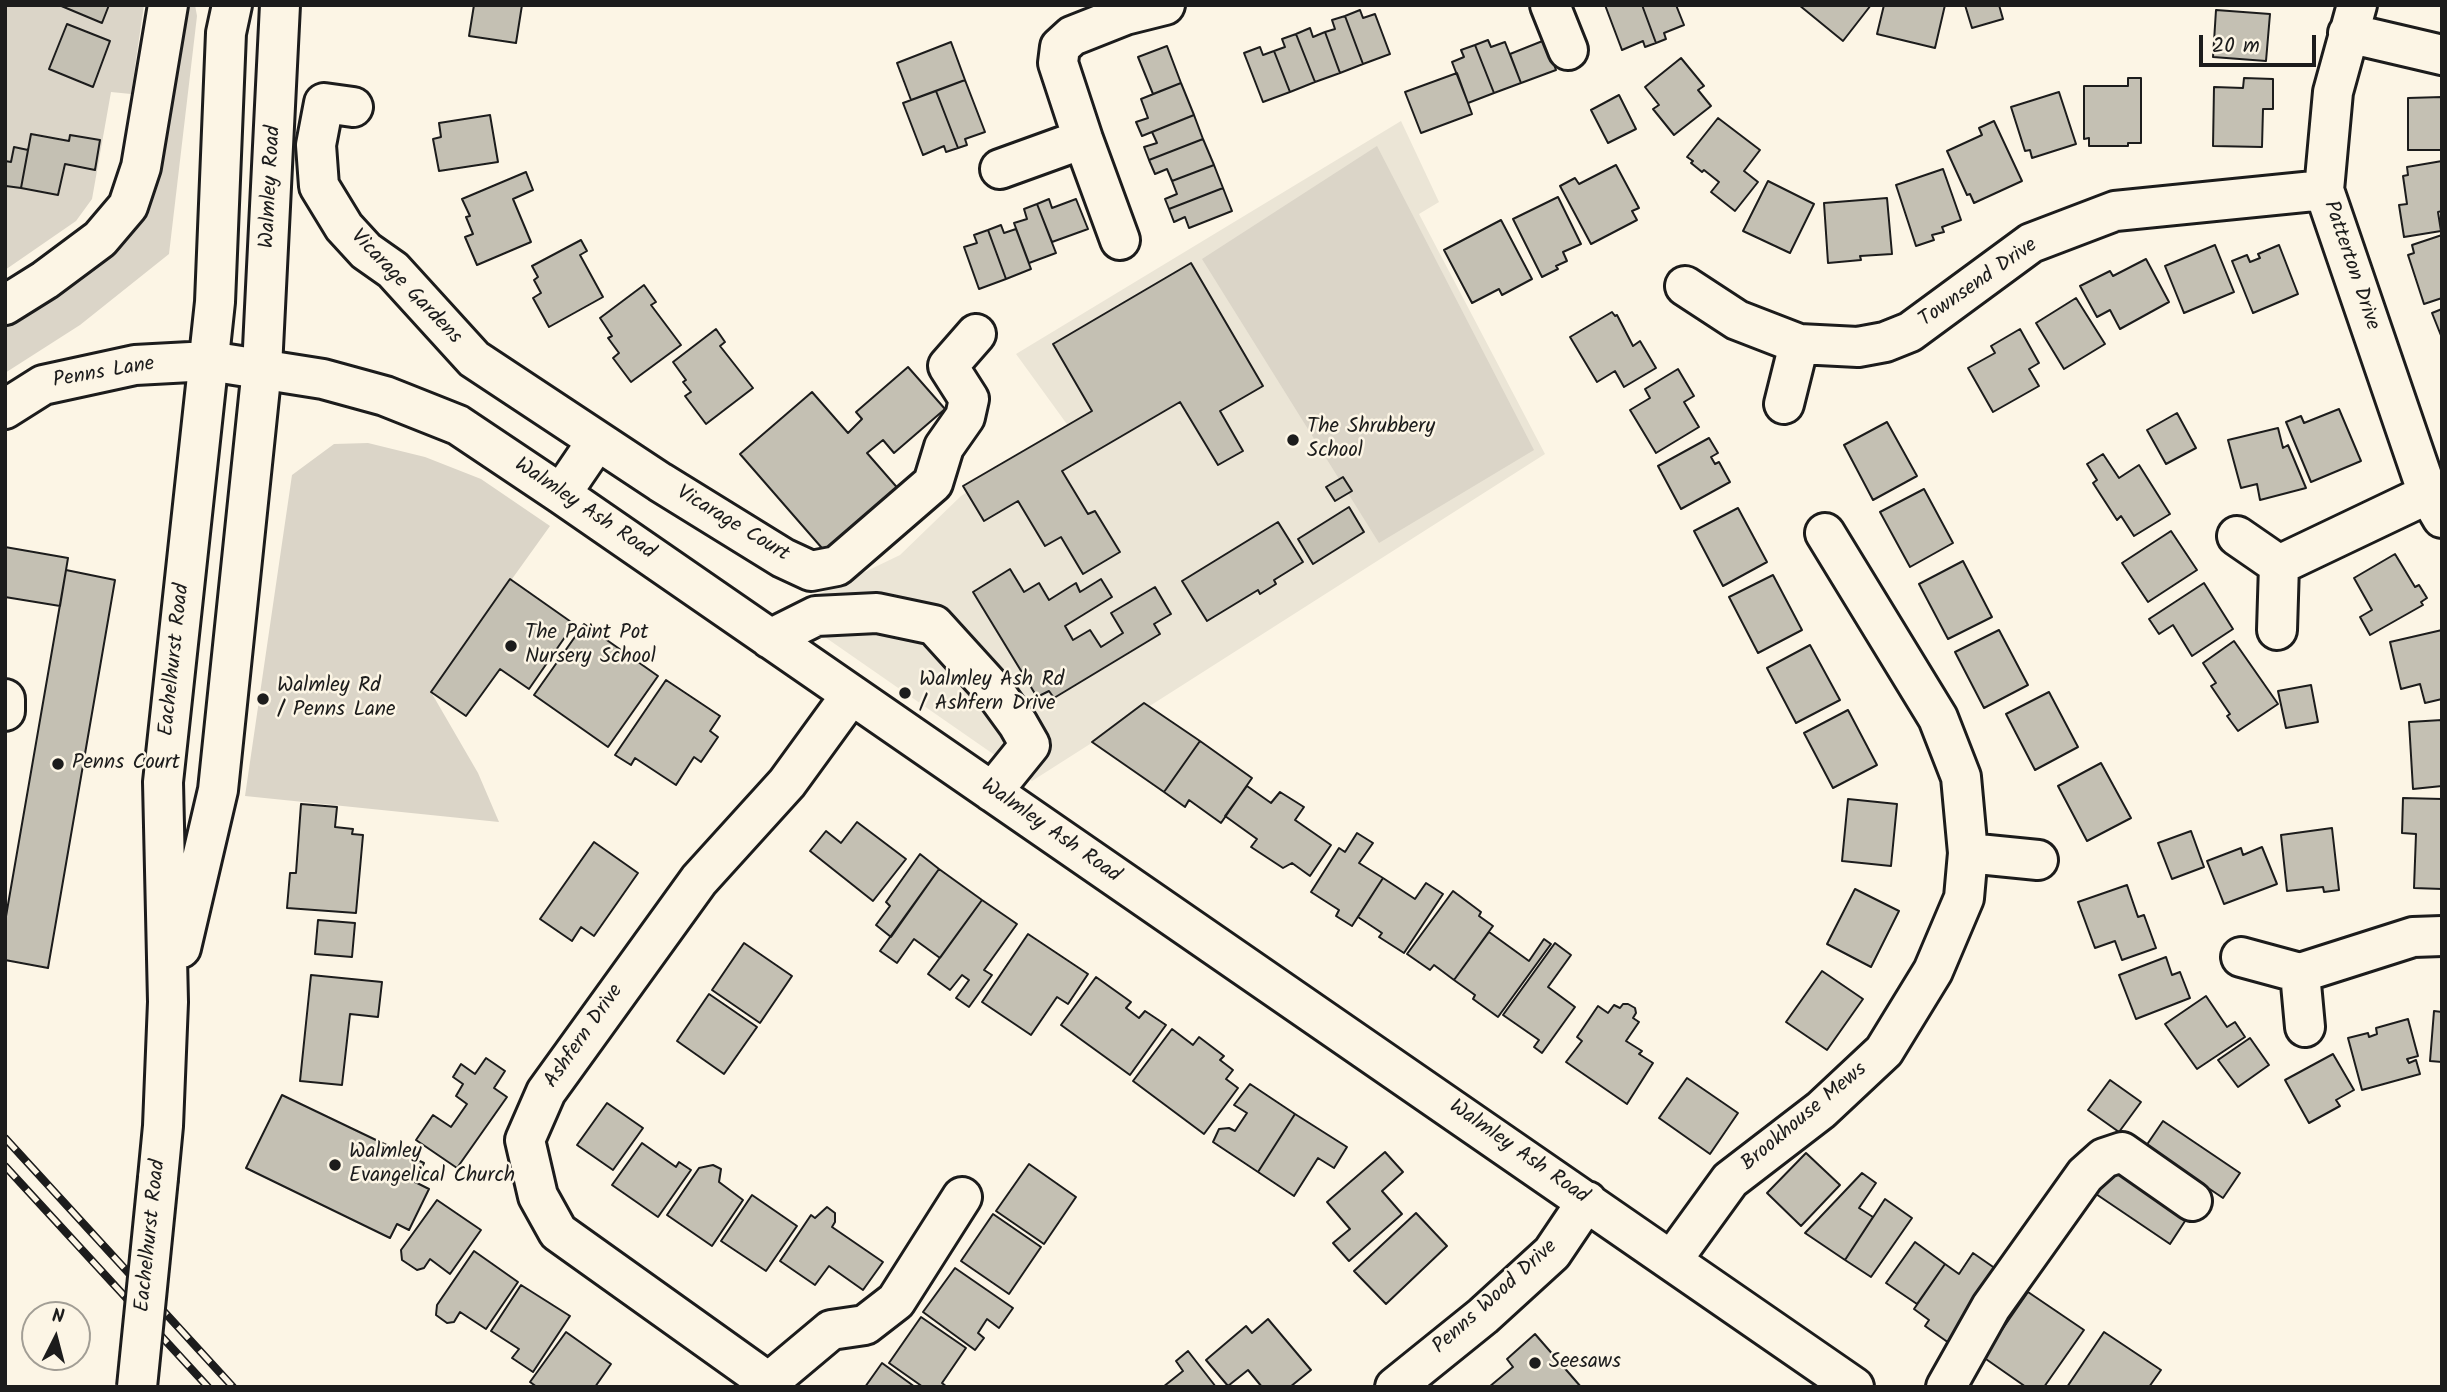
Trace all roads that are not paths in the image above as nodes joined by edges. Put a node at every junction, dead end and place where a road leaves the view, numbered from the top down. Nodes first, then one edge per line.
1 (168, 5) edge
2 (232, 5) edge
3 (280, 5) edge
4 (1165, 5) edge
5 (1550, 5) edge
6 (2353, 19) edge
7 (1568, 50) dead end
8 (2442, 54) edge
9 (353, 107) dead end
10 (1083, 139) junction
11 (1000, 169) dead end
12 (2324, 190) junction
13 (1120, 240) dead end
14 (1685, 286) dead end
15 (5, 305) edge
16 (976, 334) dead end
17 (1799, 344) junction
18 (209, 362) junction
19 (262, 368) junction
20 (1784, 404) dead end
21 (5, 409) edge
22 (597, 441) junction
23 (660, 482) joint
24 (561, 494) junction
25 (2435, 506) edge
26 (1825, 533) dead end
27 (2237, 536) dead end
28 (2279, 565) junction
29 (2277, 630) dead end
30 (770, 639) junction
31 (851, 695) junction
32 (5, 699) edge
33 (5, 711) edge
34 (992, 792) junction
35 (1968, 853) junction
36 (2038, 860) dead end
37 (2442, 936) edge
38 (2241, 957) dead end
39 (2300, 973) junction
40 (168, 1002) junction
41 (2305, 1027) dead end
42 (962, 1197) dead end
43 (1587, 1200) junction
44 (2192, 1201) dead end
45 (1672, 1260) junction
46 (766, 1384) edge
47 (137, 1387) edge
48 (1395, 1387) edge
49 (1854, 1387) edge
50 (1946, 1387) edge

1 - 15 street
2 - 18 street
3 - 19 street, Walmley Road
4 - 10 street
5 - 7 street
6 - 8 street
6 - 12 street, Patterton Drive
9 - 22 street, Vicarage Gardens
10 - 11 street
10 - 13 street
12 - 17 street, Townsend Drive
12 - 25 street, Patterton Drive
14 - 17 street, Townsend Drive
16 - 23 street, Vicarage Court
17 - 20 street
18 - 19 street, Walmley Ash Road
18 - 21 street, Penns Lane
18 - 40 street, Eachelhurst Road
19 - 24 street, Walmley Ash Road
19 - 40 street, Eachelhurst Road
22 - 23 street, Vicarage Gardens
22 - 24 street
24 - 30 street, Walmley Ash Road
25 - 28 street
26 - 35 street, Brookhouse Mews
27 - 28 street
28 - 29 street
30 - 31 street, Walmley Ash Road
30 - 34 street
31 - 34 street, Walmley Ash Road
31 - 46 street, Ashfern Drive
32 - 33 street
34 - 43 street, Walmley Ash Road
35 - 36 street
35 - 45 street, Brookhouse Mews
37 - 39 street
38 - 39 street
39 - 41 street
40 - 47 street, Eachelhurst Road, bridge
42 - 46 street, Ashfern Drive
43 - 45 street, Walmley Ash Road
43 - 48 street, Penns Wood Drive
44 - 50 street
45 - 49 street, Walmley Ash Road

